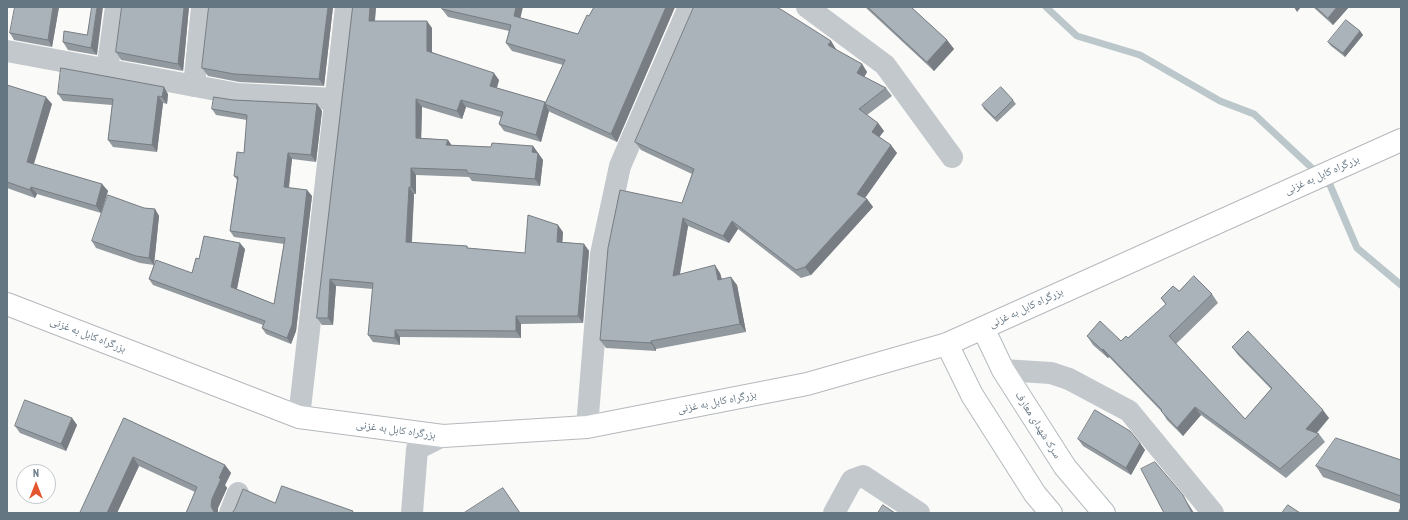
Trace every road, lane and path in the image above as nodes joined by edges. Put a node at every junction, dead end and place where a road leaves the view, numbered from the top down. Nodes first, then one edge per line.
1 (116, 7) edge
2 (202, 7) edge
3 (346, 7) edge
4 (689, 7) edge
5 (807, 7) edge
6 (7, 51) edge
7 (107, 70) junction
8 (194, 86) junction
9 (335, 99) junction
10 (1401, 140) edge
11 (952, 157) dead end
12 (7, 304) edge
13 (983, 328) junction
14 (947, 344) junction
15 (1003, 370) junction
16 (299, 416) junction
17 (587, 427) junction
18 (443, 436) junction
19 (412, 513) edge
20 (834, 513) edge
21 (919, 513) edge
22 (1051, 513) edge
23 (1104, 513) edge
24 (1213, 513) edge

1 - 7 street
2 - 8 street
3 - 9 street
4 - 17 street
5 - 11 street
6 - 7 street
7 - 8 street
8 - 9 street
9 - 16 street
10 - 13 main road, بزرگراه کابل به غزنی
12 - 16 main road, بزرگراه کابل به غزنی
13 - 14 main road, بزرگراه کابل به غزنی
13 - 15 main road, سرک شهدای معارف
14 - 17 main road, بزرگراه کابل به غزنی
14 - 22 main road
15 - 23 main road, سرک شهدای معارف
15 - 24 street
16 - 18 main road, بزرگراه کابل به غزنی
17 - 18 main road, بزرگراه کابل به غزنی
18 - 19 street
20 - 21 street

